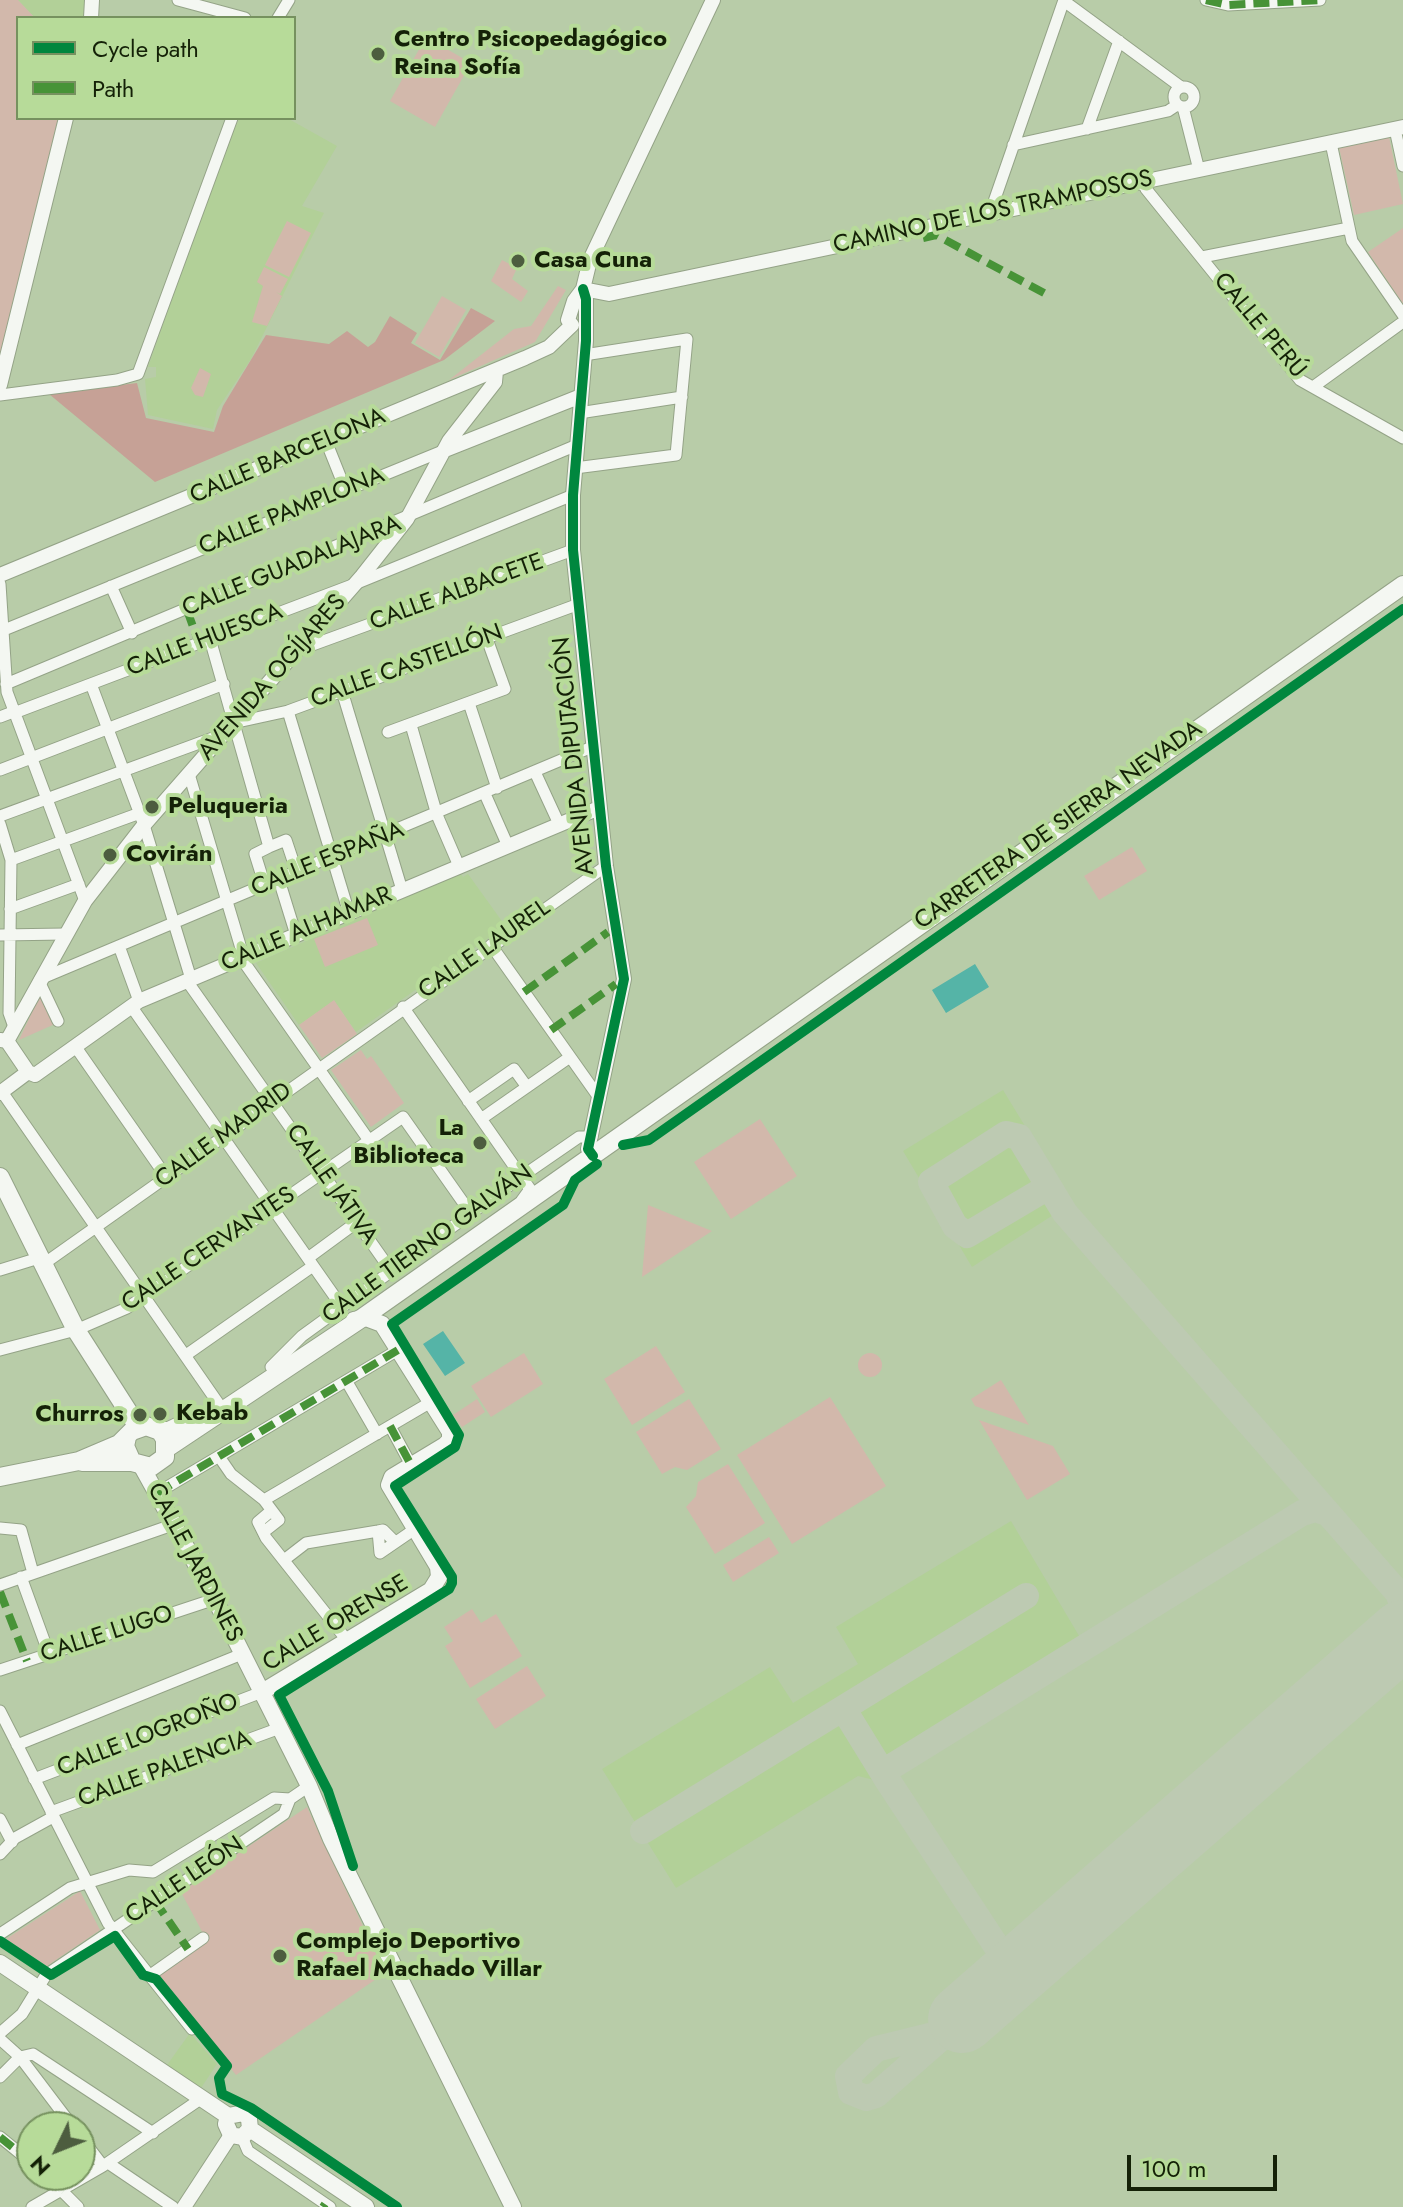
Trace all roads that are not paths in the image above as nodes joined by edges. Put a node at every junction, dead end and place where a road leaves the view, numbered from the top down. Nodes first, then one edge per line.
1 (178, 0) edge
2 (713, 0) edge
3 (1064, 0) edge
4 (1320, 0) edge
5 (1212, 1) edge
6 (238, 16) edge
7 (1119, 41) junction
8 (1180, 106) junction
9 (66, 120) edge
10 (231, 120) edge
11 (1399, 128) edge
12 (1087, 129) junction
13 (1331, 143) junction
14 (1013, 145) junction
15 (1403, 166) edge
16 (1199, 170) junction
17 (1143, 182) junction
18 (990, 213) junction
19 (1349, 228) junction
20 (1202, 257) junction
21 (583, 289) junction
22 (1403, 315) edge
23 (1403, 322) edge
24 (577, 331) junction
25 (584, 355) junction
26 (496, 371) junction
27 (0, 385) edge
28 (1313, 387) junction
29 (0, 395) edge
30 (581, 396) junction
31 (682, 397) junction
32 (579, 413) junction
33 (1403, 438) edge
34 (326, 441) junction
35 (577, 445) junction
36 (445, 450) junction
37 (575, 468) junction
38 (346, 491) junction
39 (573, 495) junction
40 (407, 519) junction
41 (573, 550) junction
42 (0, 575) edge
43 (0, 584) edge
44 (355, 584) junction
45 (1403, 585) edge
46 (111, 586) junction
47 (579, 604) junction
48 (4, 630) junction
49 (132, 633) junction
50 (210, 639) junction
51 (487, 639) junction
52 (296, 651) junction
53 (2, 652) edge
54 (6, 684) junction
55 (91, 684) junction
56 (224, 684) junction
57 (342, 691) junction
58 (469, 703) junction
59 (288, 711) junction
60 (14, 712) junction
61 (0, 717) edge
62 (411, 725) junction
63 (108, 729) junction
64 (228, 729) junction
65 (388, 732) dead end
66 (592, 747) junction
67 (31, 759) junction
68 (0, 770) edge
69 (124, 771) junction
70 (535, 772) junction
71 (189, 774) junction
72 (497, 788) junction
73 (485, 794) junction
74 (47, 799) junction
75 (599, 808) junction
76 (437, 815) junction
77 (0, 816) edge
78 (142, 819) junction
79 (0, 824) edge
80 (559, 824) junction
81 (386, 836) junction
82 (63, 842) junction
83 (508, 846) junction
84 (269, 847) junction
85 (332, 858) junction
86 (11, 860) junction
87 (459, 866) junction
88 (606, 866) junction
89 (297, 873) junction
90 (279, 880) junction
91 (79, 884) junction
92 (265, 886) junction
93 (402, 890) junction
94 (85, 901) junction
95 (226, 902) junction
96 (10, 909) junction
97 (349, 913) junction
98 (175, 923) junction
99 (65, 934) junction
100 (4, 935) edge
101 (296, 935) junction
102 (491, 945) junction
103 (119, 946) junction
104 (53, 956) junction
105 (242, 957) junction
106 (63, 969) junction
107 (40, 980) junction
108 (189, 980) junction
109 (135, 1003) junction
110 (403, 1007) junction
111 (58, 1021) dead end
112 (7, 1036) edge
113 (75, 1046) junction
114 (570, 1057) junction
115 (318, 1068) junction
116 (28, 1072) junction
117 (527, 1087) junction
118 (1, 1092) edge
119 (600, 1099) junction
120 (272, 1101) junction
121 (468, 1101) junction
122 (481, 1119) junction
123 (223, 1137) junction
124 (368, 1139) junction
125 (591, 1148) junction
126 (322, 1173) junction
127 (0, 1177) edge
128 (167, 1178) junction
129 (526, 1183) junction
130 (7, 1208) edge
131 (272, 1208) junction
132 (512, 1213) junction
133 (472, 1215) junction
134 (357, 1222) junction
135 (96, 1228) junction
136 (43, 1260) junction
137 (310, 1262) junction
138 (0, 1270) edge
139 (392, 1272) junction
140 (144, 1297) junction
141 (391, 1298) junction
142 (342, 1307) junction
143 (362, 1318) junction
144 (382, 1324) junction
145 (76, 1330) junction
146 (323, 1334) junction
147 (0, 1350) edge
148 (398, 1350) junction
149 (186, 1355) junction
150 (271, 1367) junction
151 (347, 1382) junction
152 (431, 1402) junction
153 (218, 1403) junction
154 (207, 1420) junction
155 (390, 1426) junction
156 (133, 1432) junction
157 (377, 1434) junction
158 (163, 1439) junction
159 (220, 1458) junction
160 (79, 1461) junction
161 (137, 1465) junction
162 (411, 1465) junction
163 (0, 1477) edge
164 (157, 1493) junction
165 (268, 1506) junction
166 (175, 1524) junction
167 (0, 1528) edge
168 (415, 1529) junction
169 (378, 1531) junction
170 (395, 1542) junction
171 (284, 1560) junction
172 (33, 1573) junction
173 (21, 1577) junction
174 (0, 1585) edge
175 (215, 1599) junction
176 (346, 1639) junction
177 (49, 1654) junction
178 (242, 1654) junction
179 (0, 1670) edge
180 (262, 1692) junction
181 (0, 1713) edge
182 (280, 1728) junction
183 (17, 1745) junction
184 (34, 1779) junction
185 (309, 1786) junction
186 (290, 1799) junction
187 (52, 1815) junction
188 (0, 1819) edge
189 (12, 1842) junction
190 (0, 1854) edge
191 (86, 1882) junction
192 (114, 1929) junction
193 (0, 1934) edge
194 (203, 1938) dead end
195 (0, 1963) edge
196 (149, 1976) junction
197 (38, 1989) junction
198 (192, 2029) dead end
199 (0, 2033) edge
200 (0, 2039) edge
201 (20, 2057) junction
202 (0, 2077) edge
203 (202, 2098) junction
204 (61, 2111) edge
205 (153, 2133) junction
206 (241, 2133) junction
207 (0, 2137) edge
208 (16, 2150) edge
209 (96, 2154) edge
210 (106, 2165) junction
211 (96, 2171) edge
212 (64, 2191) joint
213 (190, 2205) edge
214 (32, 2207) edge
215 (78, 2207) edge
216 (173, 2207) edge
217 (330, 2207) edge
218 (366, 2207) edge
219 (513, 2207) edge

1 - 6 street
2 - 21 street, AVENIDA DIPUTACIÓN
3 - 7 street
3 - 14 street
4 - 5 street
7 - 8 street
7 - 12 street
8 - 12 street
8 - 16 street
9 - 27 street
10 - 29 street
11 - 13 street, CAMINO DE LOS TRAMPOSOS
11 - 15 street
12 - 14 street
13 - 16 street, CAMINO DE LOS TRAMPOSOS
13 - 19 street
14 - 18 street
16 - 17 street, CAMINO DE LOS TRAMPOSOS
17 - 18 street, CAMINO DE LOS TRAMPOSOS
17 - 20 street, CALLE PERÚ
18 - 21 street, CAMINO DE LOS TRAMPOSOS
19 - 20 street
19 - 22 street
20 - 28 street, CALLE PERÚ
21 - 24 street, AVENIDA DIPUTACIÓN
23 - 28 street
24 - 25 street, AVENIDA DIPUTACIÓN
24 - 26 street, CALLE BARCELONA
25 - 30 street, AVENIDA DIPUTACIÓN
25 - 31 street
26 - 34 street, CALLE BARCELONA
26 - 36 street, AVENIDA OGÍJARES
28 - 33 street, CALLE PERÚ
30 - 32 street, AVENIDA DIPUTACIÓN
30 - 36 street, CALLE PAMPLONA
31 - 32 street
31 - 37 street
32 - 35 street, AVENIDA DIPUTACIÓN
34 - 38 street
34 - 42 street, CALLE BARCELONA
35 - 37 street, AVENIDA DIPUTACIÓN
35 - 40 street, CALLE GUADALAJARA
36 - 38 street, CALLE PAMPLONA
36 - 40 street, AVENIDA OGÍJARES
37 - 39 street, AVENIDA DIPUTACIÓN
38 - 46 street, CALLE PAMPLONA
39 - 41 street, AVENIDA DIPUTACIÓN
39 - 44 street, CALLE HUESCA
40 - 44 street, AVENIDA OGÍJARES
40 - 49 street, CALLE GUADALAJARA
41 - 47 street, AVENIDA DIPUTACIÓN
41 - 52 street, CALLE ALBACETE
43 - 48 street
44 - 50 street, CALLE HUESCA
44 - 52 street, AVENIDA OGÍJARES
45 - 125 main road, CARRETERA DE SIERRA NEVADA
46 - 48 street, CALLE PAMPLONA
46 - 49 street
47 - 51 street, CALLE CASTELLÓN
47 - 66 street, AVENIDA DIPUTACIÓN
48 - 53 street
49 - 54 street, CALLE GUADALAJARA
50 - 55 street, CALLE HUESCA
50 - 56 street
51 - 57 street, CALLE CASTELLÓN
51 - 58 street
52 - 64 street, AVENIDA OGÍJARES
53 - 54 street
54 - 60 street
55 - 60 street, CALLE HUESCA
55 - 63 street, CALLE JÁTIVA
56 - 63 street
56 - 64 street
57 - 59 street, CALLE CASTELLÓN
57 - 81 street
58 - 62 street
58 - 72 street
59 - 64 street, CALLE CASTELLÓN
59 - 85 street
60 - 61 street, CALLE HUESCA
60 - 67 street
62 - 65 street
62 - 76 street
63 - 67 street
63 - 69 street, CALLE JÁTIVA
64 - 69 street, CALLE CASTELLÓN
64 - 71 street, AVENIDA OGÍJARES
64 - 84 street
66 - 70 street, CALLE ESPAÑA
66 - 75 street, AVENIDA DIPUTACIÓN
67 - 68 street
67 - 74 street
69 - 74 street, CALLE CASTELLÓN
69 - 78 street, CALLE JÁTIVA
70 - 72 street, CALLE ESPAÑA
70 - 80 street
71 - 78 street, AVENIDA OGÍJARES
71 - 95 street
72 - 73 street, CALLE ESPAÑA
73 - 76 street, CALLE ESPAÑA
73 - 83 street
74 - 77 street, CALLE CASTELLÓN
74 - 82 street
75 - 80 street, CALLE ALHAMAR
75 - 88 street, AVENIDA DIPUTACIÓN
76 - 81 street, CALLE ESPAÑA
76 - 87 street
78 - 82 street
78 - 94 street, AVENIDA OGÍJARES
78 - 98 street, CALLE JÁTIVA
79 - 86 street
80 - 83 street, CALLE ALHAMAR
81 - 85 street, CALLE ESPAÑA
81 - 93 street
82 - 86 street
82 - 91 street
83 - 87 street, CALLE ALHAMAR
84 - 89 street
84 - 92 street
85 - 89 street, CALLE ESPAÑA
85 - 97 street
86 - 96 street
87 - 93 street, CALLE ALHAMAR
88 - 102 street, CALLE LAUREL
88 - 119 street, AVENIDA DIPUTACIÓN
89 - 90 street, CALLE ESPAÑA
90 - 92 street, CALLE ESPAÑA
90 - 101 street
91 - 94 street
91 - 96 street
92 - 95 street, CALLE ESPAÑA
93 - 97 street, CALLE ALHAMAR
94 - 99 street, AVENIDA OGÍJARES
95 - 98 street, CALLE ESPAÑA
95 - 105 street
96 - 100 street
97 - 101 street, CALLE ALHAMAR
98 - 103 street, CALLE ESPAÑA
98 - 108 street, CALLE JÁTIVA
99 - 100 street
99 - 104 street, AVENIDA OGÍJARES
100 - 112 street
101 - 105 street, CALLE ALHAMAR
102 - 110 street, CALLE LAUREL
102 - 114 street
103 - 106 street, CALLE ESPAÑA
103 - 109 street
104 - 106 street
104 - 107 street, AVENIDA OGÍJARES
105 - 108 street, CALLE ALHAMAR
105 - 115 street
106 - 107 street, CALLE ESPAÑA
107 - 111 street
107 - 112 street, AVENIDA OGÍJARES
108 - 109 street, CALLE ALHAMAR
108 - 120 street, CALLE JÁTIVA
109 - 113 street, CALLE ALHAMAR
109 - 123 street
110 - 115 street, CALLE MADRID
110 - 121 street
112 - 116 street
113 - 116 street, CALLE ALHAMAR
113 - 128 street
114 - 117 street
114 - 119 street
115 - 120 street, CALLE MADRID
115 - 124 street
116 - 118 street
117 - 121 street
117 - 122 street
118 - 135 street
119 - 125 street, AVENIDA DIPUTACIÓN
120 - 123 street, CALLE MADRID
120 - 126 street, CALLE JÁTIVA
121 - 122 street
122 - 129 street
123 - 128 street, CALLE MADRID
123 - 131 street
124 - 126 street, CALLE CERVANTES
124 - 133 street, CALLE CERVANTES
125 - 129 main road, CALLE TIERNO GALVÁN
125 - 132 main road, CALLE TIERNO GALVÁN
126 - 131 street, CALLE CERVANTES
126 - 134 street, CALLE JÁTIVA
127 - 130 main road
128 - 135 street, CALLE MADRID
129 - 132 street, CALLE TIERNO GALVÁN
129 - 133 street, CALLE TIERNO GALVÁN
129 - 146 main road, CALLE TIERNO GALVÁN
130 - 136 main road
131 - 137 street
131 - 140 street, CALLE CERVANTES
132 - 141 main road, CALLE TIERNO GALVÁN
133 - 139 street, CALLE TIERNO GALVÁN
134 - 137 street
134 - 139 street, CALLE JÁTIVA
135 - 136 street, CALLE MADRID
135 - 140 street
136 - 138 street, CALLE MADRID
136 - 145 main road
137 - 142 street
137 - 149 street
139 - 142 street, CALLE TIERNO GALVÁN
140 - 145 street, CALLE CERVANTES
140 - 149 street
141 - 143 main road, CALLE TIERNO GALVÁN
141 - 144 main road
142 - 150 street, CALLE TIERNO GALVÁN
143 - 144 main road
143 - 146 main road, CALLE TIERNO GALVÁN
143 - 154 main road, CALLE TIERNO GALVÁN
144 - 148 main road, CALLE ORENSE
145 - 147 street, CALLE CERVANTES
145 - 156 main road
146 - 150 main road, CALLE TIERNO GALVÁN
148 - 151 street
148 - 152 main road, CALLE ORENSE
149 - 153 street
150 - 153 main road, CALLE TIERNO GALVÁN
151 - 157 street
151 - 159 street
152 - 155 street
152 - 162 main road, CALLE ORENSE
153 - 154 street, CALLE TIERNO GALVÁN
153 - 158 main road, CALLE TIERNO GALVÁN
154 - 158 main road, CALLE TIERNO GALVÁN
155 - 157 street
155 - 162 street
156 - 158 main road
156 - 160 main road
156 - 161 main road
157 - 165 street
158 - 161 main road
159 - 164 street
159 - 165 street
160 - 161 main road
160 - 163 main road
161 - 164 main road, CALLE JARDINES
162 - 168 main road, CALLE ORENSE
164 - 166 main road, CALLE JARDINES
165 - 171 street
166 - 172 street
166 - 175 main road, CALLE JARDINES
167 - 172 street
168 - 170 street
168 - 176 main road, CALLE ORENSE
169 - 170 street
169 - 170 street
169 - 171 street
171 - 176 street
172 - 173 street
173 - 174 street
173 - 177 street
175 - 177 street, CALLE LUGO
175 - 178 main road, CALLE JARDINES
176 - 180 main road, CALLE ORENSE
177 - 179 street, CALLE LUGO
178 - 180 main road, CALLE JARDINES
178 - 183 street
180 - 182 main road, CALLE JARDINES
180 - 184 street, CALLE LOGROÑO
181 - 183 street
182 - 185 main road, CALLE JARDINES
182 - 187 street, CALLE PALENCIA
183 - 184 street
184 - 187 street
185 - 186 street, CALLE LEÓN
185 - 219 main road, CALLE JARDINES
186 - 191 street, CALLE LEÓN
186 - 192 street, CALLE LEÓN
187 - 189 street, CALLE PALENCIA
187 - 191 street
188 - 189 street
189 - 190 street, CALLE PALENCIA
191 - 192 street
191 - 193 street, CALLE LEÓN
192 - 196 street
192 - 197 street, CALLE LEÓN
194 - 196 street
195 - 197 main road
196 - 198 street
197 - 199 street, CALLE LEÓN
197 - 203 main road
200 - 201 street
201 - 202 street
201 - 204 street
201 - 205 street
203 - 205 street
203 - 206 main road
205 - 210 street
206 - 213 street
206 - 217 street
206 - 218 main road
207 - 208 street
209 - 210 street
210 - 211 street
210 - 216 street
212 - 214 street
212 - 215 street

